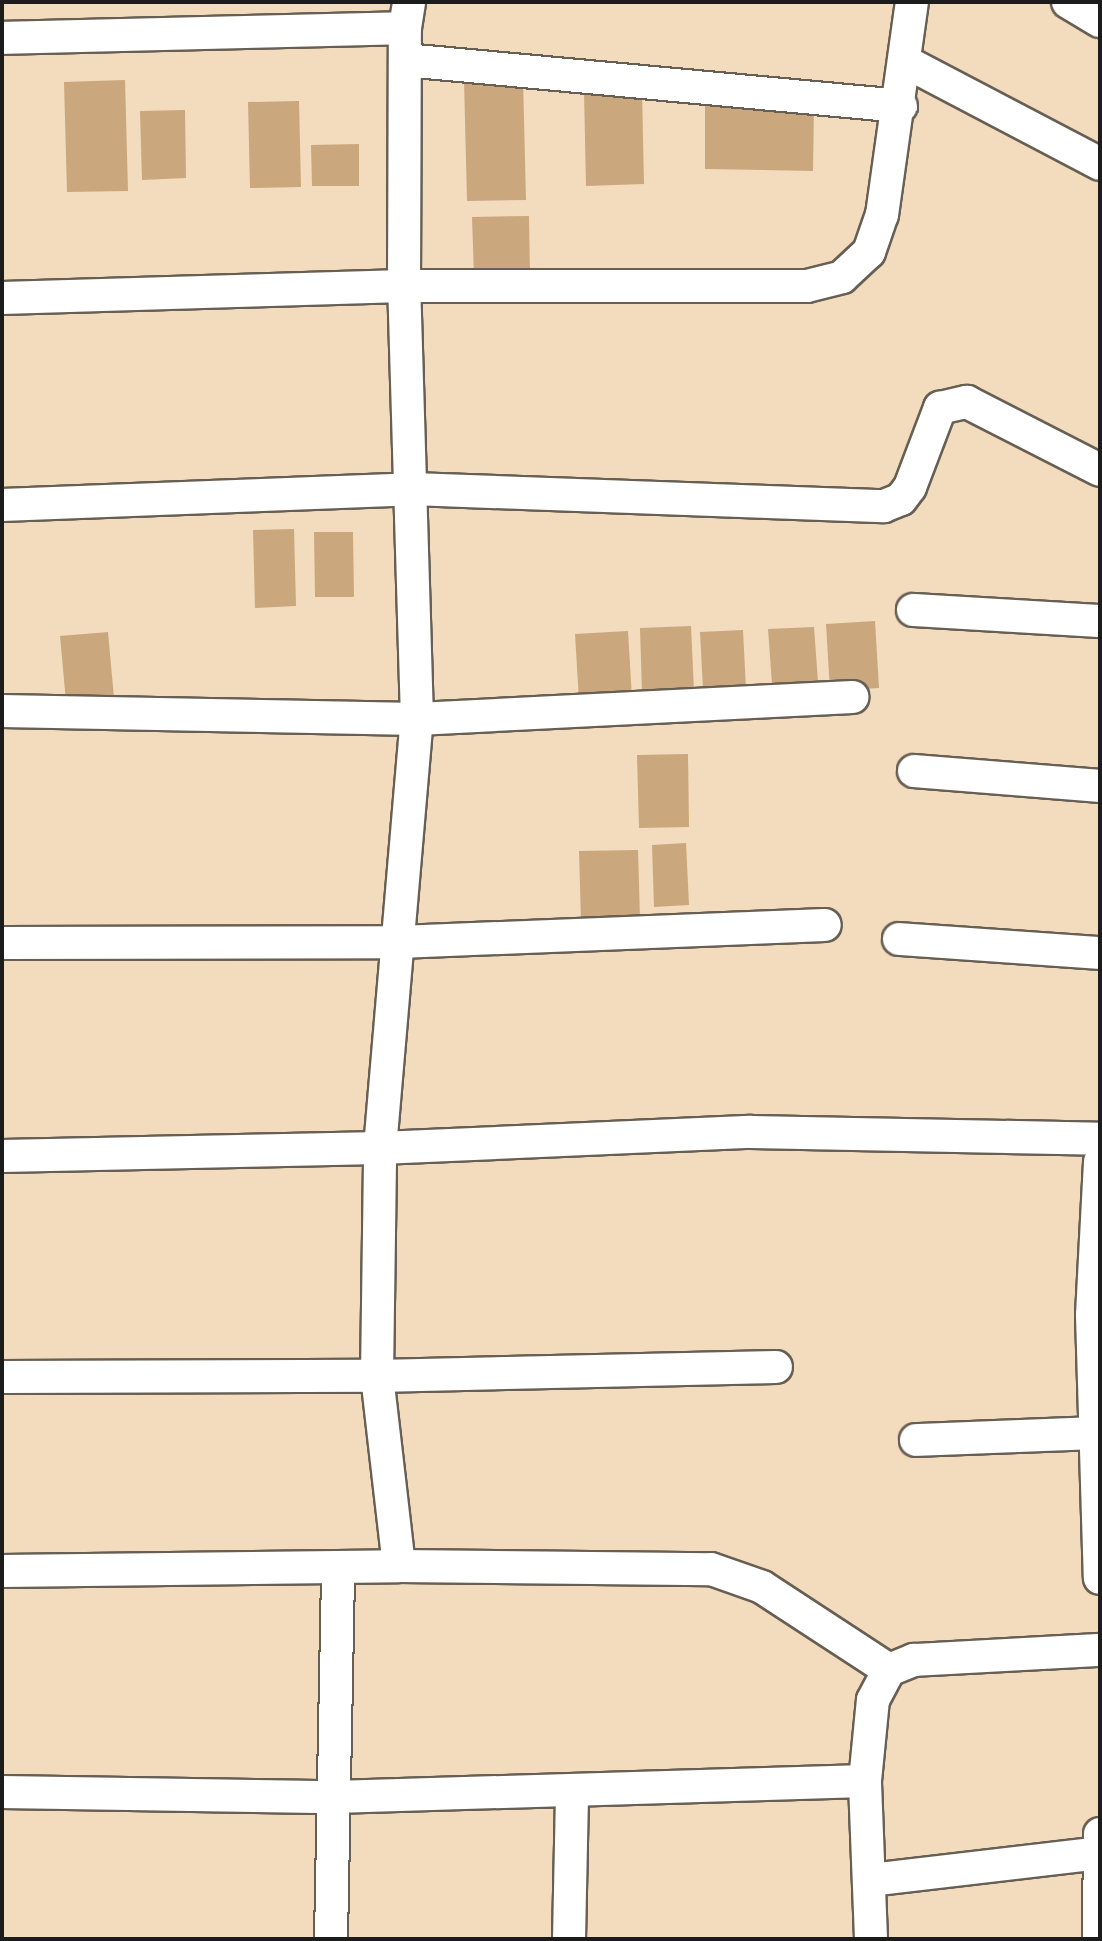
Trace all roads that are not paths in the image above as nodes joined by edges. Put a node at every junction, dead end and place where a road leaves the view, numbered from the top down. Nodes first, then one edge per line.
1 (912, 2) edge
2 (1068, 2) edge
3 (407, 15) edge
4 (1100, 21) edge
5 (2, 38) edge
6 (405, 60) junction
7 (906, 62) junction
8 (901, 106) junction
9 (1100, 164) edge
10 (404, 286) junction
11 (2, 298) edge
12 (1100, 470) edge
13 (412, 489) junction
14 (2, 505) edge
15 (913, 610) dead end
16 (1100, 621) edge
17 (852, 697) dead end
18 (2, 711) edge
19 (417, 719) junction
20 (914, 771) dead end
21 (1100, 786) edge
22 (825, 925) dead end
23 (899, 939) dead end
24 (399, 942) junction
25 (2, 943) edge
26 (1100, 953) edge
27 (1100, 1139) edge
28 (380, 1148) junction
29 (2, 1156) edge
30 (1100, 1162) edge
31 (1099, 1207) edge
32 (776, 1367) dead end
33 (377, 1376) junction
34 (2, 1377) edge
35 (1096, 1432) edge
36 (916, 1440) dead end
37 (399, 1566) junction
38 (338, 1567) junction
39 (2, 1571) edge
40 (1100, 1578) edge
41 (1100, 1650) edge
42 (889, 1670) junction
43 (865, 1781) junction
44 (572, 1791) junction
45 (2, 1792) edge
46 (334, 1797) junction
47 (1100, 1834) edge
48 (1100, 1853) edge
49 (870, 1880) junction
50 (331, 1939) edge
51 (569, 1939) edge
52 (871, 1939) edge
53 (1099, 1939) edge

1 - 7 street
2 - 4 street
3 - 5 street
3 - 6 street
6 - 8 street
6 - 10 street
7 - 8 street
7 - 9 street
8 - 10 street
10 - 11 street
10 - 13 street
12 - 13 street
13 - 14 street
13 - 19 street
15 - 16 street
17 - 19 street
18 - 19 street
19 - 24 street
20 - 21 street
22 - 24 street
23 - 26 street
24 - 25 street
24 - 28 street
27 - 28 street
28 - 29 street
28 - 33 street
30 - 31 street
31 - 35 street
32 - 33 street
33 - 34 street
33 - 37 street
35 - 36 street
35 - 40 street
37 - 38 street
37 - 42 street
38 - 39 street
38 - 46 street
41 - 42 street
42 - 43 street
43 - 44 street
43 - 49 street
44 - 46 street
44 - 51 street
45 - 46 street
46 - 50 street
47 - 48 street
48 - 49 street
48 - 53 street
49 - 52 street

